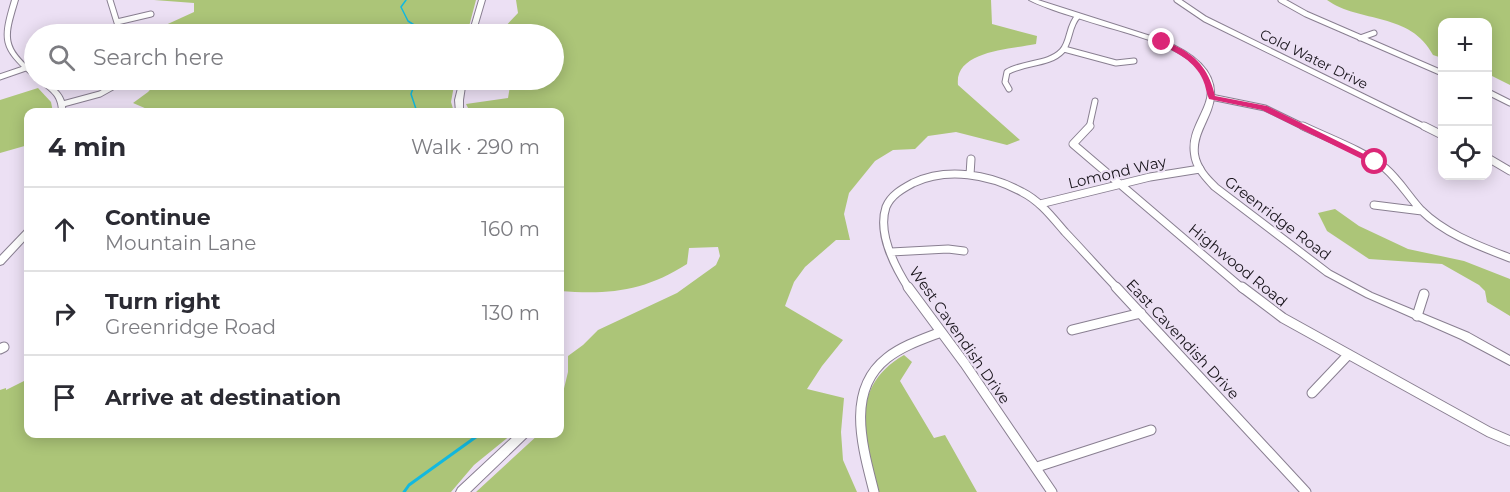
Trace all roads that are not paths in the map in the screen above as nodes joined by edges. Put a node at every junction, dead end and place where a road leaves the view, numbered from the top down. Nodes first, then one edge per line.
1 (15, 0) edge
2 (110, 0) edge
3 (482, 0) edge
4 (1032, 0) edge
5 (1177, 0) edge
6 (1281, 0) edge
7 (151, 14) dead end
8 (1078, 16) junction
9 (117, 22) joint
10 (475, 24) edge
11 (1374, 33) dead end
12 (1360, 38) junction
13 (1064, 50) junction
14 (1134, 61) dead end
15 (24, 66) edge
16 (24, 69) edge
17 (1441, 72) edge
18 (0, 77) edge
19 (1009, 89) dead end
20 (53, 90) edge
21 (107, 90) edge
22 (461, 90) edge
23 (1492, 94) edge
24 (1211, 97) junction
25 (1095, 101) dead end
26 (1510, 103) edge
27 (62, 108) edge
28 (460, 108) edge
29 (1438, 133) edge
30 (971, 159) dead end
31 (1492, 160) edge
32 (1200, 169) junction
33 (1510, 171) edge
34 (969, 175) junction
35 (1120, 184) junction
36 (1040, 204) junction
37 (1374, 205) dead end
38 (1422, 211) junction
39 (24, 236) edge
40 (964, 251) dead end
41 (891, 252) junction
42 (1510, 258) edge
43 (0, 262) edge
44 (1424, 294) dead end
45 (1141, 313) junction
46 (1417, 316) junction
47 (1072, 330) dead end
48 (941, 332) junction
49 (1348, 355) junction
50 (1510, 361) edge
51 (1312, 393) dead end
52 (1151, 430) dead end
53 (519, 438) edge
54 (1510, 441) edge
55 (1037, 468) junction
56 (462, 492) edge
57 (874, 492) edge
58 (1052, 492) edge
59 (1306, 492) edge

1 - 15 street
2 - 9 street
3 - 10 street
4 - 8 street
5 - 29 street, Cold Water Drive
6 - 12 street
7 - 9 street
8 - 13 street
8 - 24 street
11 - 12 street
12 - 17 street
13 - 14 street
13 - 19 street
16 - 18 street
20 - 27 street
21 - 27 street
22 - 28 street
23 - 26 street
24 - 32 street
24 - 38 street
25 - 35 street, Highwood Road
30 - 34 street
31 - 33 street
32 - 35 street, Lomond Way
32 - 46 street, Greenridge Road
34 - 36 street, West Cavendish Drive
34 - 41 street, West Cavendish Drive
35 - 36 street, Lomond Way
35 - 49 street, Highwood Road
36 - 45 street, East Cavendish Drive
37 - 38 street
38 - 42 street
39 - 43 street
40 - 41 street
41 - 48 street, West Cavendish Drive
44 - 46 street
45 - 47 street
45 - 59 street, East Cavendish Drive
46 - 50 street, Greenridge Road
48 - 55 street, West Cavendish Drive
48 - 57 street
49 - 51 street
49 - 54 street, Highwood Road
52 - 55 street
53 - 56 street
55 - 58 street, West Cavendish Drive

